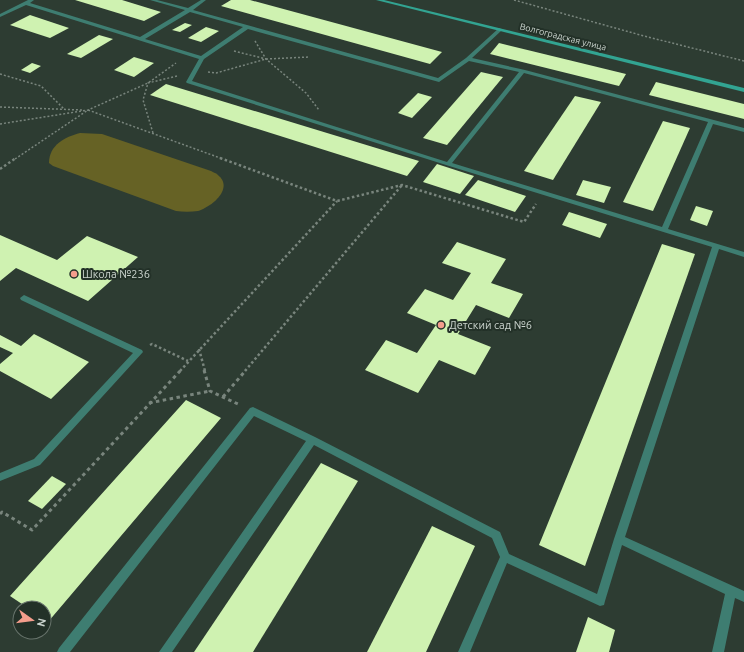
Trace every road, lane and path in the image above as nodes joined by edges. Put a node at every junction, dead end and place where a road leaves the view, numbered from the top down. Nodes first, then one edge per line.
1 (32, 0) edge
2 (152, 0) edge
3 (204, 0) edge
4 (378, 0) edge
5 (514, 0) edge
6 (26, 3) junction
7 (189, 10) junction
8 (0, 16) edge
9 (247, 27) junction
10 (499, 30) junction
11 (141, 39) junction
12 (217, 46) junction
13 (189, 54) junction
14 (313, 57) dead end
15 (202, 58) junction
16 (266, 59) junction
17 (468, 59) junction
18 (744, 61) edge
19 (195, 71) junction
20 (523, 72) junction
21 (0, 74) edge
22 (148, 83) junction
23 (744, 90) edge
24 (0, 107) edge
25 (64, 109) junction
26 (88, 110) junction
27 (711, 122) junction
28 (0, 124) edge
29 (333, 128) junction
30 (744, 130) edge
31 (154, 134) junction
32 (448, 164) junction
33 (0, 168) edge
34 (402, 185) junction
35 (542, 193) junction
36 (338, 201) junction
37 (664, 230) junction
38 (716, 246) junction
39 (744, 255) edge
40 (24, 298) dead end
41 (199, 348) junction
42 (139, 352) junction
43 (188, 361) junction
44 (210, 391) junction
45 (223, 397) junction
46 (149, 403) junction
47 (253, 411) junction
48 (312, 440) junction
49 (0, 476) edge
50 (0, 514) edge
51 (619, 539) junction
52 (505, 557) junction
53 (731, 590) junction
54 (744, 597) edge
55 (63, 652) edge
56 (165, 652) edge
57 (464, 652) edge
58 (718, 652) edge

1 - 6 lane
2 - 7 lane
3 - 7 lane
4 - 10 street, Волгоградская улица
5 - 18 path
6 - 8 lane
6 - 11 lane
7 - 9 lane
7 - 11 lane
9 - 12 lane
9 - 16 path
9 - 17 lane
10 - 17 lane
10 - 23 street, Волгоградская улица
11 - 13 lane
12 - 15 lane
12 - 16 path
13 - 15 lane
13 - 22 path
14 - 16 path
15 - 19 lane
16 - 19 path
16 - 29 path
17 - 20 lane
19 - 22 path
19 - 29 lane
20 - 27 lane
20 - 32 lane
21 - 25 path
22 - 26 path
22 - 31 path
24 - 25 path
25 - 26 path
26 - 28 path
26 - 31 path
26 - 33 path
27 - 30 lane
27 - 37 lane
29 - 32 lane
31 - 36 path
32 - 35 lane
34 - 35 path
34 - 36 path
34 - 45 path
35 - 37 lane
36 - 41 path
37 - 38 lane
38 - 39 lane
38 - 51 lane
40 - 42 lane
41 - 43 path
41 - 44 path
42 - 43 path
42 - 49 lane
43 - 46 path
44 - 45 path
44 - 46 path
45 - 47 path
46 - 50 path
47 - 48 lane
47 - 55 lane
48 - 52 lane
48 - 56 lane
51 - 52 lane
51 - 53 lane
52 - 57 lane
53 - 54 lane
53 - 58 lane

